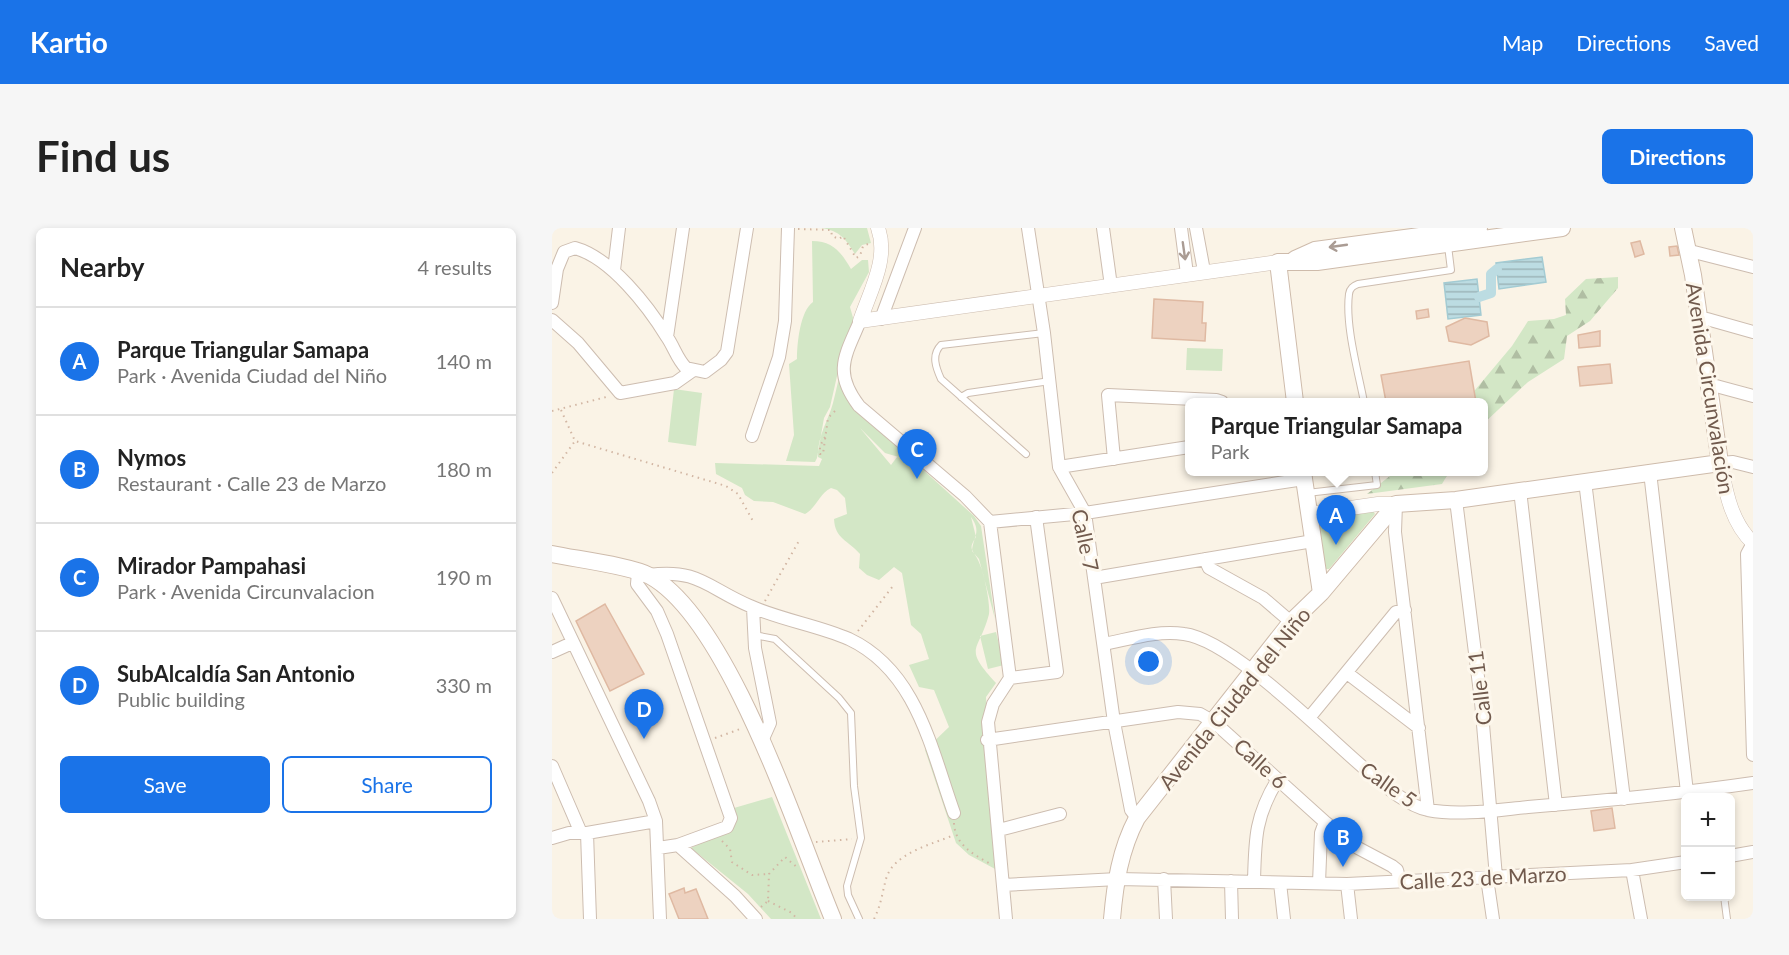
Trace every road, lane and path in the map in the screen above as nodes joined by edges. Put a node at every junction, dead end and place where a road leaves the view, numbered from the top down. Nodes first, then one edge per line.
1 (619, 228) edge
2 (683, 228) edge
3 (747, 228) edge
4 (915, 228) edge
5 (1028, 228) edge
6 (1102, 228) edge
7 (1181, 228) edge
8 (1196, 228) edge
9 (1479, 228) edge
10 (1562, 228) edge
11 (1683, 228) edge
12 (788, 229) edge
13 (880, 234) edge
14 (1389, 240) edge
15 (1448, 245) junction
16 (1686, 250) junction
17 (1285, 261) junction
18 (1753, 267) edge
19 (614, 270) junction
20 (1204, 271) junction
21 (1187, 274) junction
22 (1111, 286) junction
23 (1037, 296) junction
24 (552, 303) edge
25 (881, 319) junction
26 (1700, 319) junction
27 (552, 320) edge
28 (860, 321) junction
29 (1753, 332) edge
30 (1044, 333) junction
31 (667, 337) junction
32 (692, 371) junction
33 (1050, 381) junction
34 (1708, 387) junction
35 (620, 393) junction
36 (1753, 396) edge
37 (961, 397) junction
38 (1295, 398) edge
39 (1363, 398) edge
40 (1185, 399) edge
41 (561, 410) junction
42 (836, 410) dead end
43 (552, 411) edge
44 (752, 436) dead end
45 (825, 437) junction
46 (575, 441) junction
47 (1185, 448) edge
48 (1026, 454) dead end
49 (1114, 459) junction
50 (1720, 463) junction
51 (1059, 467) junction
52 (1753, 467) edge
53 (1650, 472) junction
54 (552, 473) edge
55 (1376, 476) edge
56 (1304, 481) edge
57 (1585, 481) junction
58 (1520, 490) junction
59 (1456, 500) junction
60 (1396, 504) junction
61 (1085, 513) junction
62 (1309, 514) junction
63 (1036, 517) junction
64 (990, 522) junction
65 (754, 523) dead end
66 (800, 539) dead end
67 (1313, 541) junction
68 (1753, 543) edge
69 (552, 554) edge
70 (1205, 560) junction
71 (643, 574) junction
72 (1094, 578) junction
73 (893, 586) dead end
74 (1321, 593) junction
75 (552, 598) edge
76 (756, 608) junction
77 (1405, 610) junction
78 (1292, 622) junction
79 (753, 634) junction
80 (851, 640) junction
81 (572, 643) junction
82 (1104, 644) junction
83 (552, 652) edge
84 (1252, 672) junction
85 (1347, 673) junction
86 (1011, 678) junction
87 (766, 701) junction
88 (745, 707) junction
89 (1309, 718) junction
90 (1113, 722) junction
91 (1214, 722) junction
92 (741, 729) dead end
93 (1419, 729) junction
94 (987, 740) junction
95 (762, 741) junction
96 (704, 742) junction
97 (1753, 755) edge
98 (552, 766) edge
99 (1278, 779) junction
100 (1753, 783) edge
101 (1687, 792) junction
102 (1624, 799) junction
103 (1556, 805) junction
104 (1428, 810) junction
105 (1492, 810) junction
106 (954, 813) dead end
107 (1060, 814) dead end
108 (1137, 818) junction
109 (656, 821) junction
110 (1325, 822) junction
111 (999, 830) junction
112 (584, 833) junction
113 (712, 833) junction
114 (552, 838) edge
115 (861, 838) junction
116 (810, 843) dead end
117 (678, 845) junction
118 (658, 848) junction
119 (1753, 852) edge
120 (1735, 855) edge
121 (1681, 863) edge
122 (993, 865) dead end
123 (799, 870) dead end
124 (1632, 870) junction
125 (769, 874) junction
126 (1491, 878) junction
127 (1118, 879) junction
128 (1164, 879) junction
129 (1231, 881) junction
130 (1400, 881) junction
131 (1254, 882) junction
132 (1280, 883) junction
133 (1319, 884) junction
134 (1347, 884) junction
135 (1003, 885) junction
136 (1725, 901) edge
137 (590, 919) edge
138 (660, 919) edge
139 (756, 919) edge
140 (797, 919) edge
141 (832, 919) edge
142 (859, 919) edge
143 (874, 919) edge
144 (1006, 919) edge
145 (1112, 919) edge
146 (1166, 919) edge
147 (1232, 919) edge
148 (1284, 919) edge
149 (1351, 919) edge
150 (1493, 919) edge
151 (1641, 919) edge
152 (1727, 919) edge

1 - 19 street
2 - 31 street
3 - 32 street
4 - 25 street
5 - 23 street, Calle 7
6 - 22 street
7 -> 21 street
8 - 20 street
9 - 14 main road
10 - 15 main road
11 - 16 main road, Avenida Circunvalación
12 - 13 path
12 - 44 street
13 - 28 street
14 - 15 main road
14 - 17 main road
15 - 39 lane
16 - 18 street
16 - 26 main road, Avenida Circunvalación
17 - 20 street
17 - 38 main road
19 - 24 street
19 - 31 street
20 - 21 street
21 - 22 street
22 - 23 street
23 - 25 street
23 - 30 street, Calle 7
25 - 28 street
26 - 29 street
26 - 34 main road, Avenida Circunvalación
27 - 35 street
28 - 64 street
30 - 33 street, Calle 7
30 - 37 lane
31 - 32 street
32 - 35 street
33 - 37 lane
33 - 51 street, Calle 7
34 - 36 street
34 - 50 main road, Avenida Circunvalación
35 - 41 path
37 - 48 lane
40 - 49 street
41 - 43 path
41 - 46 path
42 - 45 path
45 - 45 path
46 - 54 path
46 - 65 path
47 - 49 street
49 - 51 street
50 - 52 street
50 - 53 main road
50 - 68 street, Avenida Circunvalación
51 - 61 street, Calle 7
53 - 57 main road
53 - 101 street
55 - 56 lane
56 - 61 street
56 - 62 main road, Avenida Ciudad del Niño
57 - 58 main road
57 - 102 street
58 - 59 main road
58 - 103 street
59 - 60 main road
59 - 105 street, Calle 11
60 - 62 street
60 - 74 main road
60 - 77 street
61 - 63 street
61 - 72 street, Calle 7
62 - 67 main road, Avenida Ciudad del Niño
63 - 64 street
63 - 86 street
64 - 86 street
66 - 76 path
67 - 70 street
67 - 74 main road, Avenida Ciudad del Niño
68 - 97 street
69 - 71 main road
70 - 72 street
70 - 78 street
71 - 76 street
71 - 88 main road
71 - 96 street
72 - 82 street, Calle 7
73 - 80 path
74 - 78 main road, Avenida Ciudad del Niño
75 - 81 street
76 - 79 street
76 - 80 street
77 - 85 street
77 - 93 street
78 - 84 main road, Avenida Ciudad del Niño
79 - 87 street
79 - 115 lane
80 - 106 street
81 - 83 street
81 - 109 street
82 - 84 street, Calle 5
82 - 90 street, Calle 7
84 - 89 street, Calle 5
84 - 91 main road, Avenida Ciudad del Niño
85 - 89 street
85 - 93 street
86 - 94 street
87 - 88 street
87 - 95 street
88 - 95 main road
89 - 104 street, Calle 5
90 - 91 street, Calle 6
90 - 94 street, Calle 6
90 - 108 street, Calle 7
91 - 99 street, Calle 6
91 - 108 main road, Avenida Ciudad del Niño
92 - 96 path
93 - 104 street
94 - 111 street
95 - 141 main road
96 - 113 street
98 - 112 street
99 - 110 street, Calle 6
99 - 131 street
100 - 101 street, Calle 5
101 - 102 street, Calle 5
102 - 103 street, Calle 5
103 - 105 street, Calle 5
104 - 105 street, Calle 5
105 - 126 street, Calle 11
107 - 111 street
108 - 127 main road, Avenida Ciudad del Niño
109 - 112 street
109 - 118 street
110 - 130 street, Calle 6
110 - 133 street
111 - 135 street
112 - 114 street
112 - 137 street
113 - 117 street
113 - 125 path
115 - 116 path
115 - 142 lane
117 - 118 street
117 - 139 street
118 - 138 street
119 - 120 street
121 - 124 street, Calle 23 de Marzo
122 - 143 path
123 - 125 path
124 - 126 street, Calle 23 de Marzo
124 - 151 street
125 - 140 path
126 - 130 street, Calle 23 de Marzo
126 - 150 street
127 - 128 street, Calle 23 de Marzo
127 - 135 street, Calle 23 de Marzo
127 - 145 main road, Avenida Ciudad del Niño
128 - 129 street, Calle 23 de Marzo
128 - 146 street
129 - 131 street, Calle 23 de Marzo
129 - 147 street
130 - 134 street, Calle 23 de Marzo
131 - 132 street, Calle 23 de Marzo
132 - 133 street, Calle 23 de Marzo
132 - 148 street
133 - 134 street, Calle 23 de Marzo
134 - 149 street
135 - 144 street
136 - 152 lane

